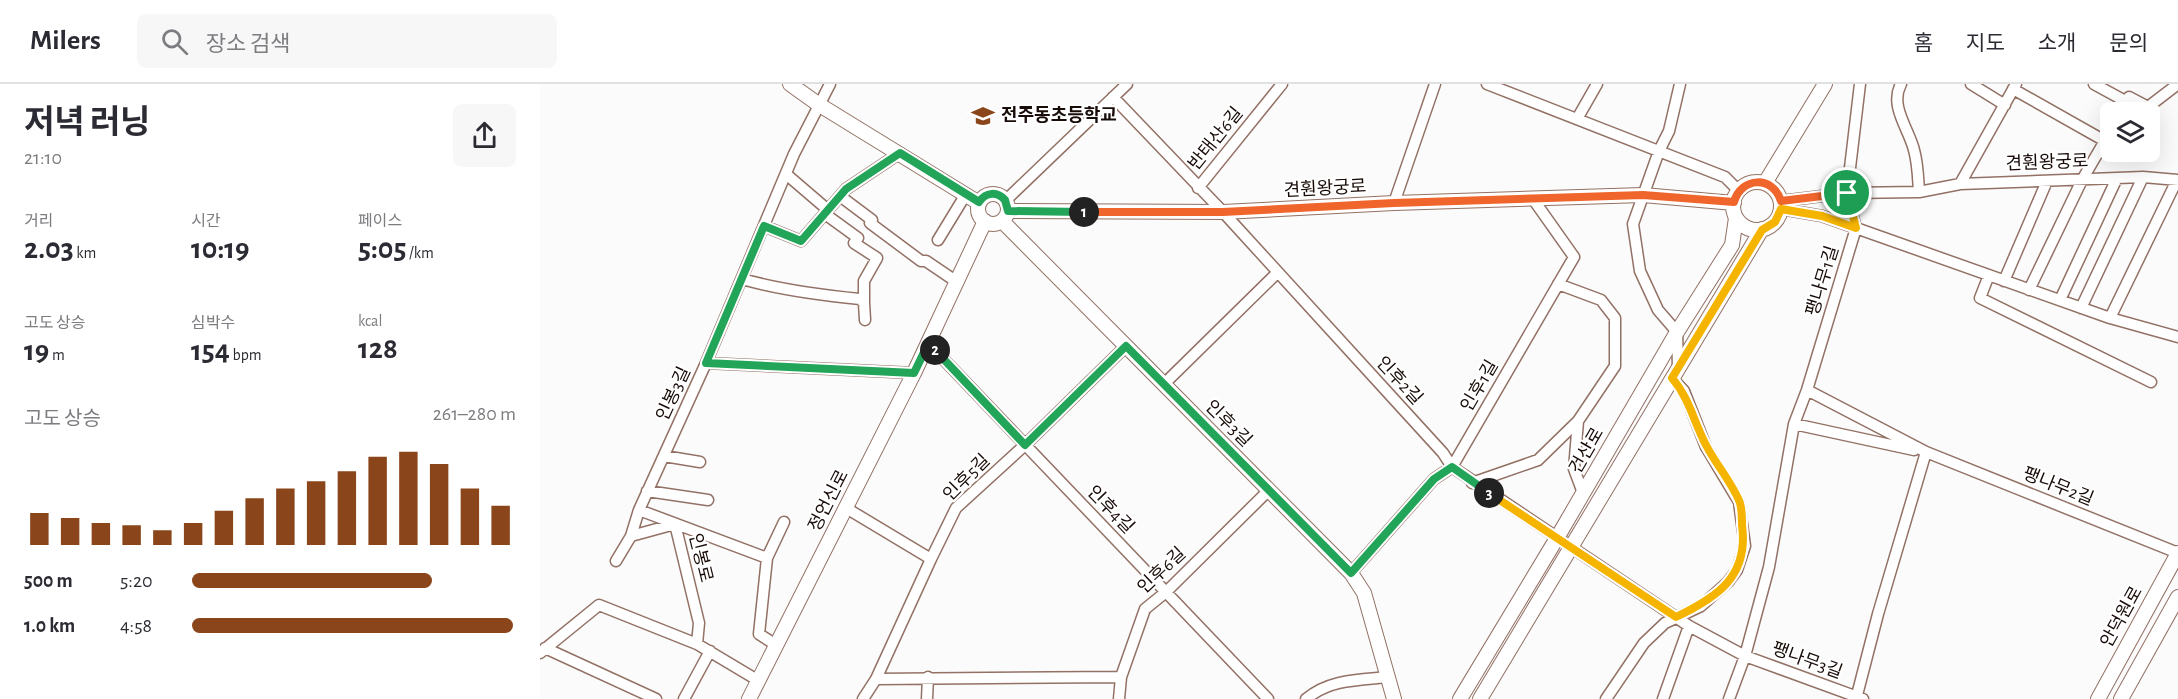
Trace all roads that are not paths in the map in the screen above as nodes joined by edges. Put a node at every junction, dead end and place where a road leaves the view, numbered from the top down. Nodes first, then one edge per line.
1 (790, 84) edge
2 (830, 84) edge
3 (1127, 84) edge
4 (1282, 84) edge
5 (1435, 84) edge
6 (1487, 84) edge
7 (1597, 84) edge
8 (1680, 84) edge
9 (1825, 84) edge
10 (1860, 84) edge
11 (1901, 84) edge
12 (1971, 84) edge
13 (2094, 84) edge
14 (2178, 84) edge
15 (2015, 87) edge
16 (1113, 97) junction
17 (2117, 102) edge
18 (2126, 102) edge
19 (2138, 102) edge
20 (2155, 102) edge
21 (818, 104) junction
22 (2005, 105) junction
23 (1577, 119) junction
24 (2100, 132) edge
25 (2100, 150) edge
26 (1659, 151) junction
27 (900, 153) junction
28 (786, 174) junction
29 (2143, 177) junction
30 (2117, 178) junction
31 (2082, 180) junction
32 (2178, 180) edge
33 (2047, 181) junction
34 (1765, 183) junction
35 (1960, 184) junction
36 (1198, 188) junction
37 (1918, 192) junction
38 (1847, 193) junction
39 (966, 194) junction
40 (1643, 195) junction
41 (840, 196) junction
42 (1736, 197) junction
43 (1533, 199) junction
44 (979, 202) junction
45 (1394, 203) junction
46 (1781, 205) junction
47 (1005, 211) junction
48 (826, 212) junction
49 (1223, 212) junction
50 (1737, 218) junction
51 (985, 221) junction
52 (764, 226) junction
53 (1856, 228) junction
54 (1762, 230) junction
55 (938, 240) dead end
56 (1277, 273) junction
57 (1989, 275) junction
58 (742, 279) junction
59 (2004, 280) junction
60 (957, 282) junction
61 (1558, 284) junction
62 (2030, 290) junction
63 (2060, 300) junction
64 (864, 303) junction
65 (2081, 308) junction
66 (2110, 318) junction
67 (865, 320) dead end
68 (1677, 332) junction
69 (2178, 338) edge
70 (928, 344) junction
71 (1126, 346) junction
72 (706, 363) junction
73 (914, 373) junction
74 (1675, 373) junction
75 (2151, 382) dead end
76 (1164, 384) junction
77 (1807, 390) junction
78 (1578, 421) junction
79 (1794, 424) junction
80 (1025, 445) junction
81 (1926, 452) junction
82 (664, 456) junction
83 (700, 462) dead end
84 (1452, 467) junction
85 (1472, 483) junction
86 (1269, 490) junction
87 (647, 491) junction
88 (1583, 493) junction
89 (708, 500) dead end
90 (846, 508) junction
91 (639, 510) junction
92 (784, 522) dead end
93 (675, 524) junction
94 (631, 536) junction
95 (1557, 537) junction
96 (1572, 547) junction
97 (2178, 553) edge
98 (767, 558) junction
99 (931, 559) junction
100 (616, 561) dead end
101 (1351, 573) junction
102 (1166, 592) junction
103 (2178, 597) edge
104 (1676, 617) junction
105 (1689, 626) junction
106 (698, 644) junction
107 (776, 645) junction
108 (542, 650) edge
109 (710, 651) junction
110 (1745, 656) junction
111 (928, 677) junction
112 (1121, 677) junction
113 (1389, 677) junction
114 (876, 679) junction
115 (759, 681) junction
116 (1859, 698) edge
117 (656, 699) edge
118 (684, 699) edge
119 (749, 699) edge
120 (863, 699) edge
121 (927, 699) edge
122 (1119, 699) edge
123 (1268, 699) edge
124 (1306, 699) edge
125 (1394, 699) edge
126 (1460, 699) edge
127 (1480, 699) edge
128 (1606, 699) edge
129 (1663, 699) edge
130 (1729, 699) edge
131 (2098, 699) edge
132 (2121, 699) edge

1 - 21 street
2 - 21 street, 인봉3길
3 - 16 street
4 - 36 street, 반태산6길
5 - 45 street
6 - 23 street
7 - 23 street
8 - 26 street
9 - 34 street
10 - 38 street
11 - 37 street
12 - 22 street
13 - 17 street
14 - 20 street
15 - 22 street
15 - 24 street
16 - 36 street, 인후2길
16 - 47 street
18 - 19 street
21 - 27 street
21 - 28 street, 인봉3길
22 - 35 street
23 - 26 street
25 - 31 street
26 - 40 street
26 - 42 street
27 - 39 street
27 - 41 street
28 - 48 street
28 - 52 street, 인봉3길
29 - 30 street, 견훤왕궁로
29 - 32 street, 견훤왕궁로
29 - 65 street
30 - 31 street, 견훤왕궁로
30 - 63 street
31 - 33 street, 견훤왕궁로
31 - 62 street
32 - 66 street
33 - 35 street, 견훤왕궁로
33 - 59 street
34 - 42 street
34 - 46 street
35 - 37 street, 견훤왕궁로
36 - 49 street, 인후2길
37 - 38 street, 견훤왕궁로
38 - 46 street, 견훤왕궁로
38 - 53 street
39 - 44 street
39 - 55 street
40 - 42 street, 견훤왕궁로
40 - 43 street, 견훤왕궁로
40 - 68 street
41 - 48 street
41 - 60 street
42 - 50 street, 건산로
43 - 45 street, 견훤왕궁로
43 - 61 street, 인후1길
44 - 47 street
44 - 51 street
45 - 49 street, 견훤왕궁로
46 - 53 street
46 - 54 street, 건산로
47 - 49 street, 견훤왕궁로
47 - 51 street
47 - 71 street, 인후3길
48 - 52 street
48 - 64 street
49 - 56 street, 인후2길
50 - 54 street
50 - 68 street, 건산로
51 - 60 street, 정언신로
52 - 58 street, 인봉3길
53 - 57 street, 팽나무1길
53 - 77 street, 팽나무1길
54 - 74 street, 건산로
56 - 76 street
56 - 84 street, 인후2길
57 - 59 street, 팽나무1길
57 - 75 street
58 - 64 street
58 - 72 street, 인봉3길
59 - 62 street, 팽나무1길
60 - 70 street, 정언신로
61 - 78 street
61 - 84 street, 인후1길
62 - 63 street, 팽나무1길
63 - 65 street, 팽나무1길
64 - 67 street
65 - 66 street, 팽나무1길
66 - 69 street, 팽나무1길
68 - 74 street
68 - 88 street, 건산로
70 - 73 street, 정언신로
70 - 80 street, 인후4길
71 - 76 street, 인후3길
71 - 80 street, 인후5길
72 - 73 street
72 - 82 street, 인봉3길
73 - 90 street, 정언신로
74 - 96 street, 건산로
74 - 104 street
76 - 86 street, 인후3길
77 - 79 street, 팽나무1길
77 - 81 street, 팽나무2길
78 - 85 street
78 - 88 street
79 - 81 street, 팽나무2길
79 - 110 street, 팽나무3길
80 - 99 street, 인후5길
80 - 102 street, 인후4길
81 - 97 street, 팽나무2길
81 - 116 street, 팽나무3길
82 - 83 street
82 - 87 street, 인봉3길
84 - 85 street, 인후2길
84 - 101 street, 인후1길
85 - 95 street, 인후2길
86 - 101 street, 인후3길
86 - 102 street, 인후6길
87 - 89 street
87 - 91 street, 인봉3길
88 - 95 street, 건산로
90 - 99 street
90 - 107 street, 정언신로
91 - 93 street
91 - 94 street, 인봉3길
92 - 98 street, 정언신로
93 - 94 street, 인봉로
93 - 98 street
93 - 106 street, 인봉로
94 - 100 street, 인봉3길
95 - 96 street, 인후2길
95 - 126 street, 건산로
96 - 104 street, 팽나무3길
96 - 127 street, 건산로
97 - 131 street, 안덕원로
98 - 107 street, 정언신로
99 - 114 street, 인후5길
101 - 113 street, 인후3길
102 - 112 street, 인후6길
102 - 123 street, 인후4길
103 - 132 street
104 - 105 street, 팽나무3길
104 - 128 street
105 - 110 street, 팽나무3길
105 - 129 street
106 - 108 street
106 - 109 street
107 - 115 street, 정언신로
108 - 117 street
109 - 115 street
109 - 118 street
110 - 116 street, 팽나무3길
110 - 130 street, 팽나무3길
111 - 112 street
111 - 114 street
111 - 121 street
112 - 122 street, 인후6길
113 - 124 street
113 - 125 street, 인후3길
114 - 120 street, 인후5길
115 - 119 street, 정언신로

